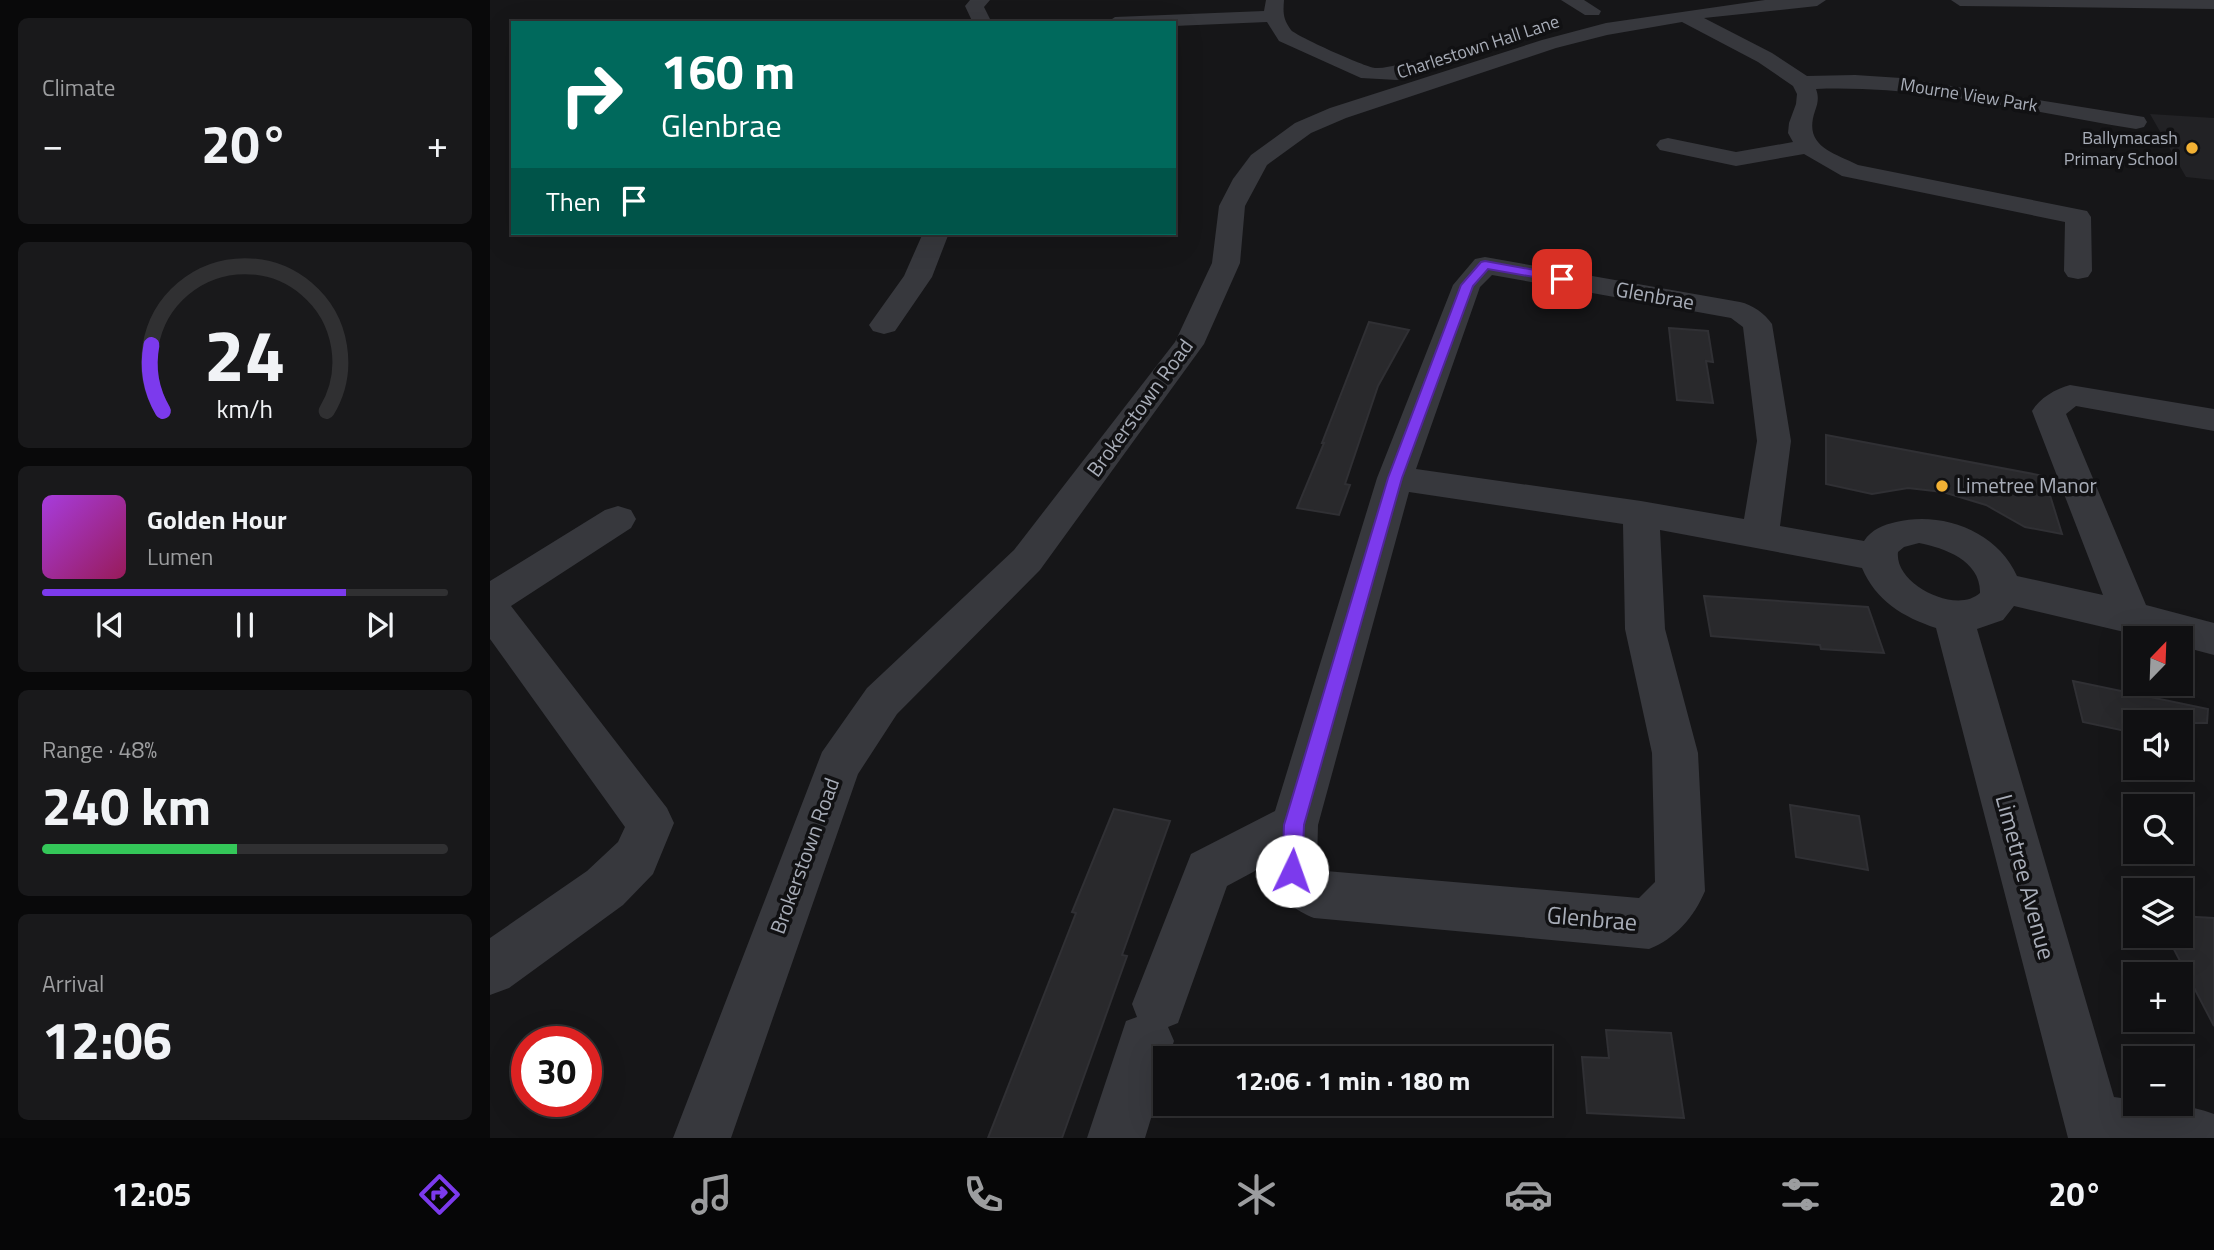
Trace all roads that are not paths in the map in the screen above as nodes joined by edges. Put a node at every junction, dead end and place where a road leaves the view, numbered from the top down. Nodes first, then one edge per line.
1 (981, 0) edge
2 (1817, 0) edge
3 (1960, 0) edge
4 (2214, 3) edge
5 (1274, 8) edge
6 (1599, 10) dead end
7 (1565, 13) edge
8 (1684, 16) junction
9 (981, 21) edge
10 (1136, 21) edge
11 (1534, 29) dead end
12 (1473, 48) dead end
13 (1802, 83) junction
14 (2136, 122) dead end
15 (1668, 145) dead end
16 (1806, 147) junction
17 (935, 235) edge
18 (2078, 271) dead end
19 (884, 325) dead end
20 (2214, 420) edge
21 (1395, 478) junction
22 (1641, 514) junction
23 (618, 519) dead end
24 (1760, 536) junction
25 (1877, 557) junction
26 (2002, 588) junction
27 (490, 600) edge
28 (490, 608) edge
29 (1953, 616) junction
30 (2131, 617) junction
31 (2214, 639) edge
32 (1294, 825) junction
33 (490, 970) edge
34 (2095, 1130) edge
35 (2214, 1133) edge
36 (702, 1138) edge
37 (1116, 1138) edge
38 (2201, 1138) edge

1 - 9 street
2 - 8 street, Brokerstown Road
3 - 4 street
5 - 10 street
5 - 12 street, Charlestown Hall Lane
6 - 7 street, Charlestown Hall Lane
7 - 11 street, Charlestown Hall Lane
8 - 13 street
8 - 36 street, Brokerstown Road
13 - 14 street, Mourne View Park
13 - 16 street
15 - 16 street
16 - 18 street
17 - 19 street
20 - 30 street
21 - 22 street
21 - 24 street, Glenbrae
21 - 32 street, Glenbrae
22 - 24 street
22 - 32 street, Glenbrae
23 - 27 street
24 - 25 street
25 - 26 street
25 - 29 street
26 - 29 street
26 - 30 street
28 - 33 street
29 - 34 street, Limetree Avenue
30 - 31 street
32 - 37 street
34 - 38 street
35 - 38 street

